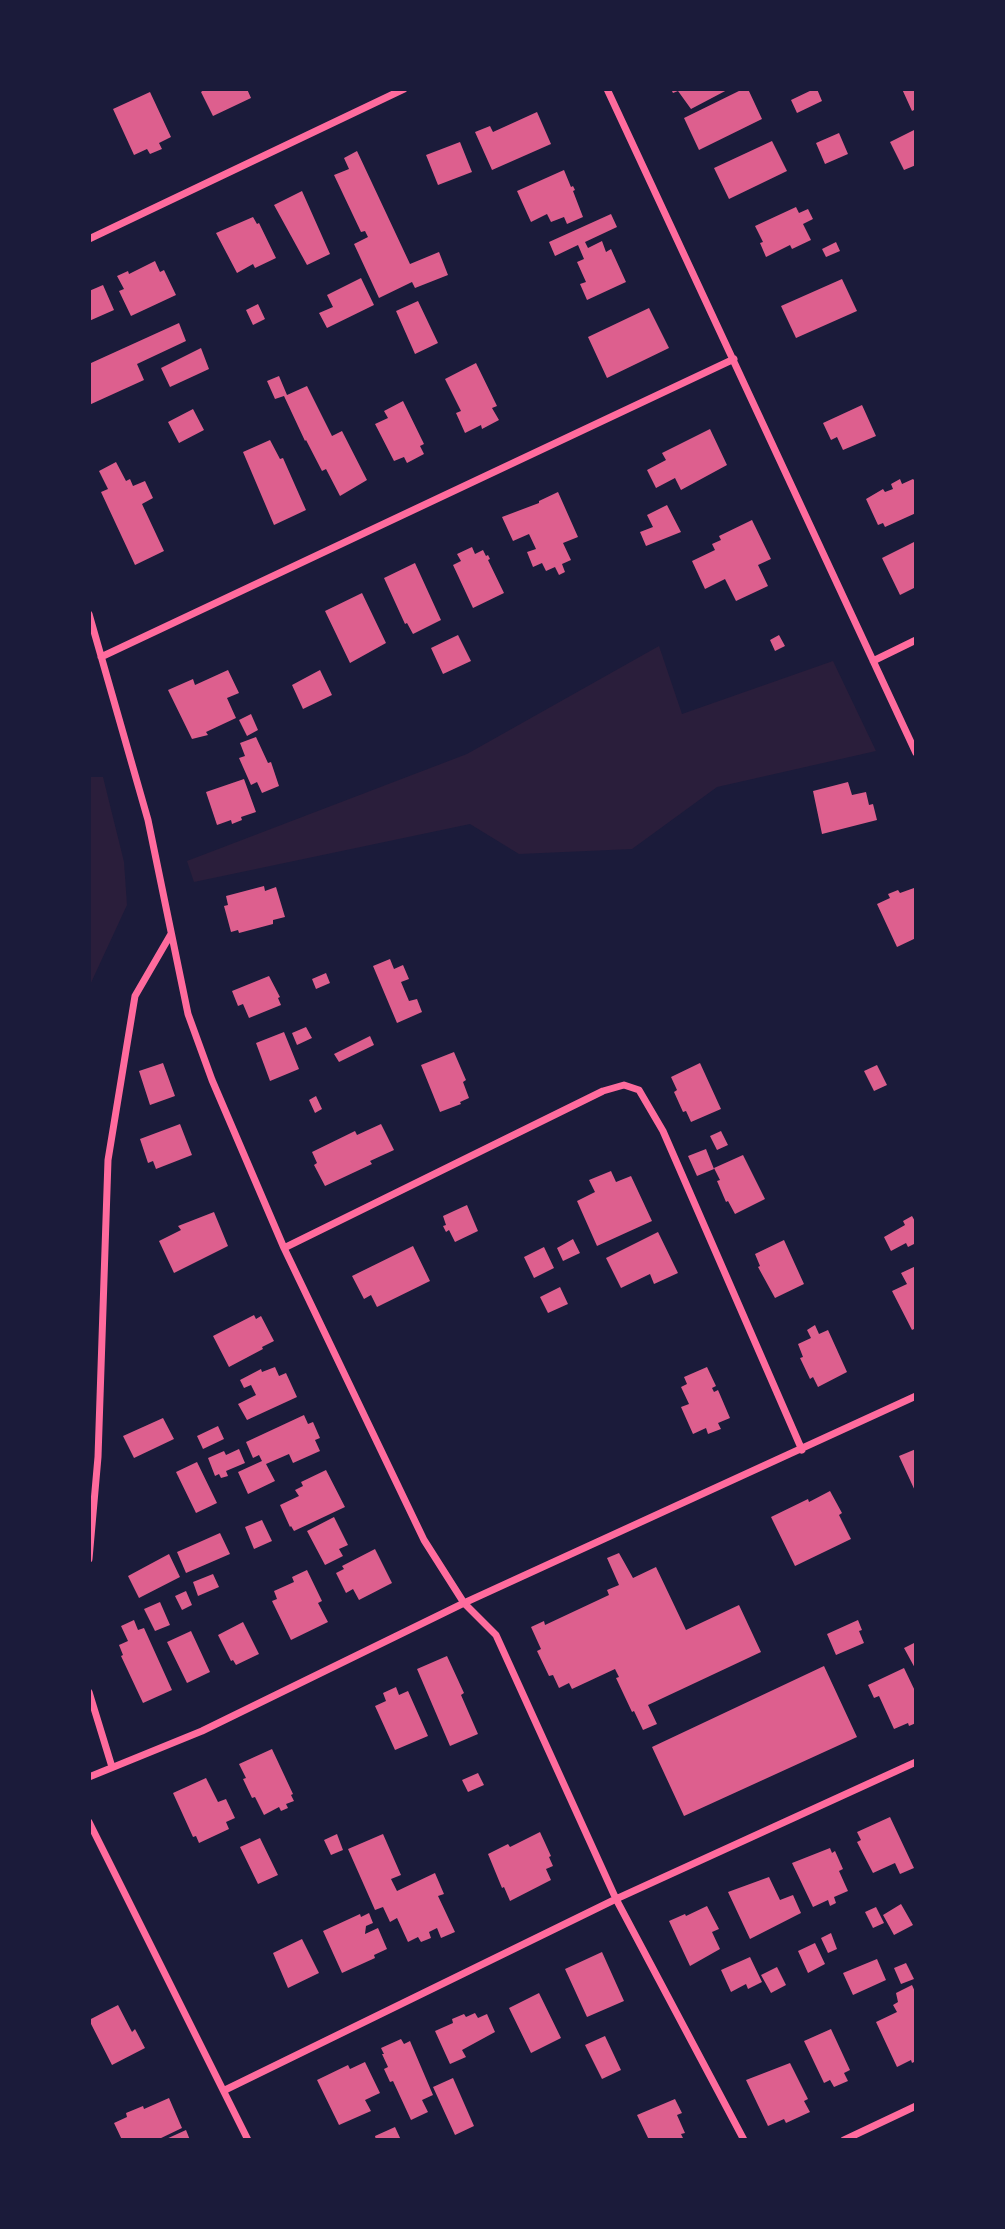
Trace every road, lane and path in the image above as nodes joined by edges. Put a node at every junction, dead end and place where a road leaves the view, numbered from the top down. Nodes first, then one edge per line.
1 (404, 89) edge
2 (607, 89) edge
3 (89, 239) edge
4 (734, 359) junction
5 (89, 614) edge
6 (916, 640) edge
7 (101, 657) junction
8 (873, 661) junction
9 (916, 753) edge
10 (172, 933) junction
11 (284, 1248) junction
12 (916, 1396) edge
13 (802, 1450) junction
14 (89, 1559) edge
15 (464, 1603) junction
16 (89, 1692) edge
17 (916, 1762) edge
18 (112, 1767) junction
19 (89, 1777) edge
20 (89, 1822) edge
21 (616, 1899) junction
22 (225, 2090) junction
23 (916, 2106) edge
24 (248, 2140) edge
25 (744, 2140) edge
26 (844, 2140) edge

1 - 3 street
2 - 4 street
4 - 7 street
4 - 8 street
5 - 7 street
6 - 8 street
7 - 10 street
8 - 9 street
10 - 11 street
10 - 14 street
11 - 13 street
11 - 15 street
12 - 13 street
13 - 15 street
15 - 18 street
15 - 21 street
16 - 18 street
17 - 21 street
18 - 19 street
20 - 22 street
21 - 22 street
21 - 25 street
22 - 24 street
23 - 26 street

